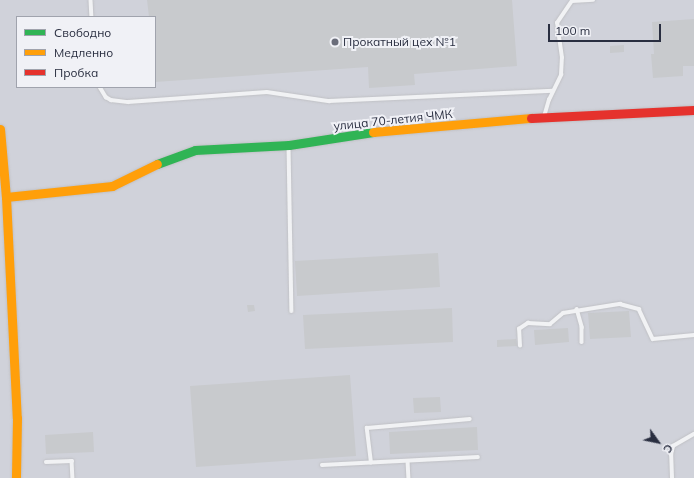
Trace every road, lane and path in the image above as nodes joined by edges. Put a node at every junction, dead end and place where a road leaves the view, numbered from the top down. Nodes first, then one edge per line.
1 (91, 0) edge
2 (593, 0) edge
3 (92, 16) edge
4 (101, 88) edge
5 (553, 91) junction
6 (694, 110) edge
7 (544, 118) junction
8 (0, 129) edge
9 (289, 145) junction
10 (3, 197) edge
11 (577, 309) junction
12 (292, 311) dead end
13 (694, 335) edge
14 (582, 342) dead end
15 (520, 346) dead end
16 (470, 419) dead end
17 (694, 434) edge
18 (478, 457) dead end
19 (408, 461) junction
20 (46, 462) dead end
21 (371, 463) junction
22 (322, 465) dead end
23 (16, 478) edge
24 (73, 478) edge
25 (409, 478) edge
26 (672, 478) edge

1 - 3 lane
2 - 5 lane
4 - 5 lane
5 - 7 lane
6 - 7 street, улица 70-летия ЧМК
7 - 9 street, улица 70-летия ЧМК
8 - 10 street
9 - 10 street, улица 70-летия ЧМК
9 - 12 lane
10 - 23 street
11 - 13 lane
11 - 14 lane
11 - 15 lane
16 - 21 lane
17 - 26 lane
18 - 19 lane
19 - 21 lane
19 - 25 lane
20 - 24 lane
21 - 22 lane

